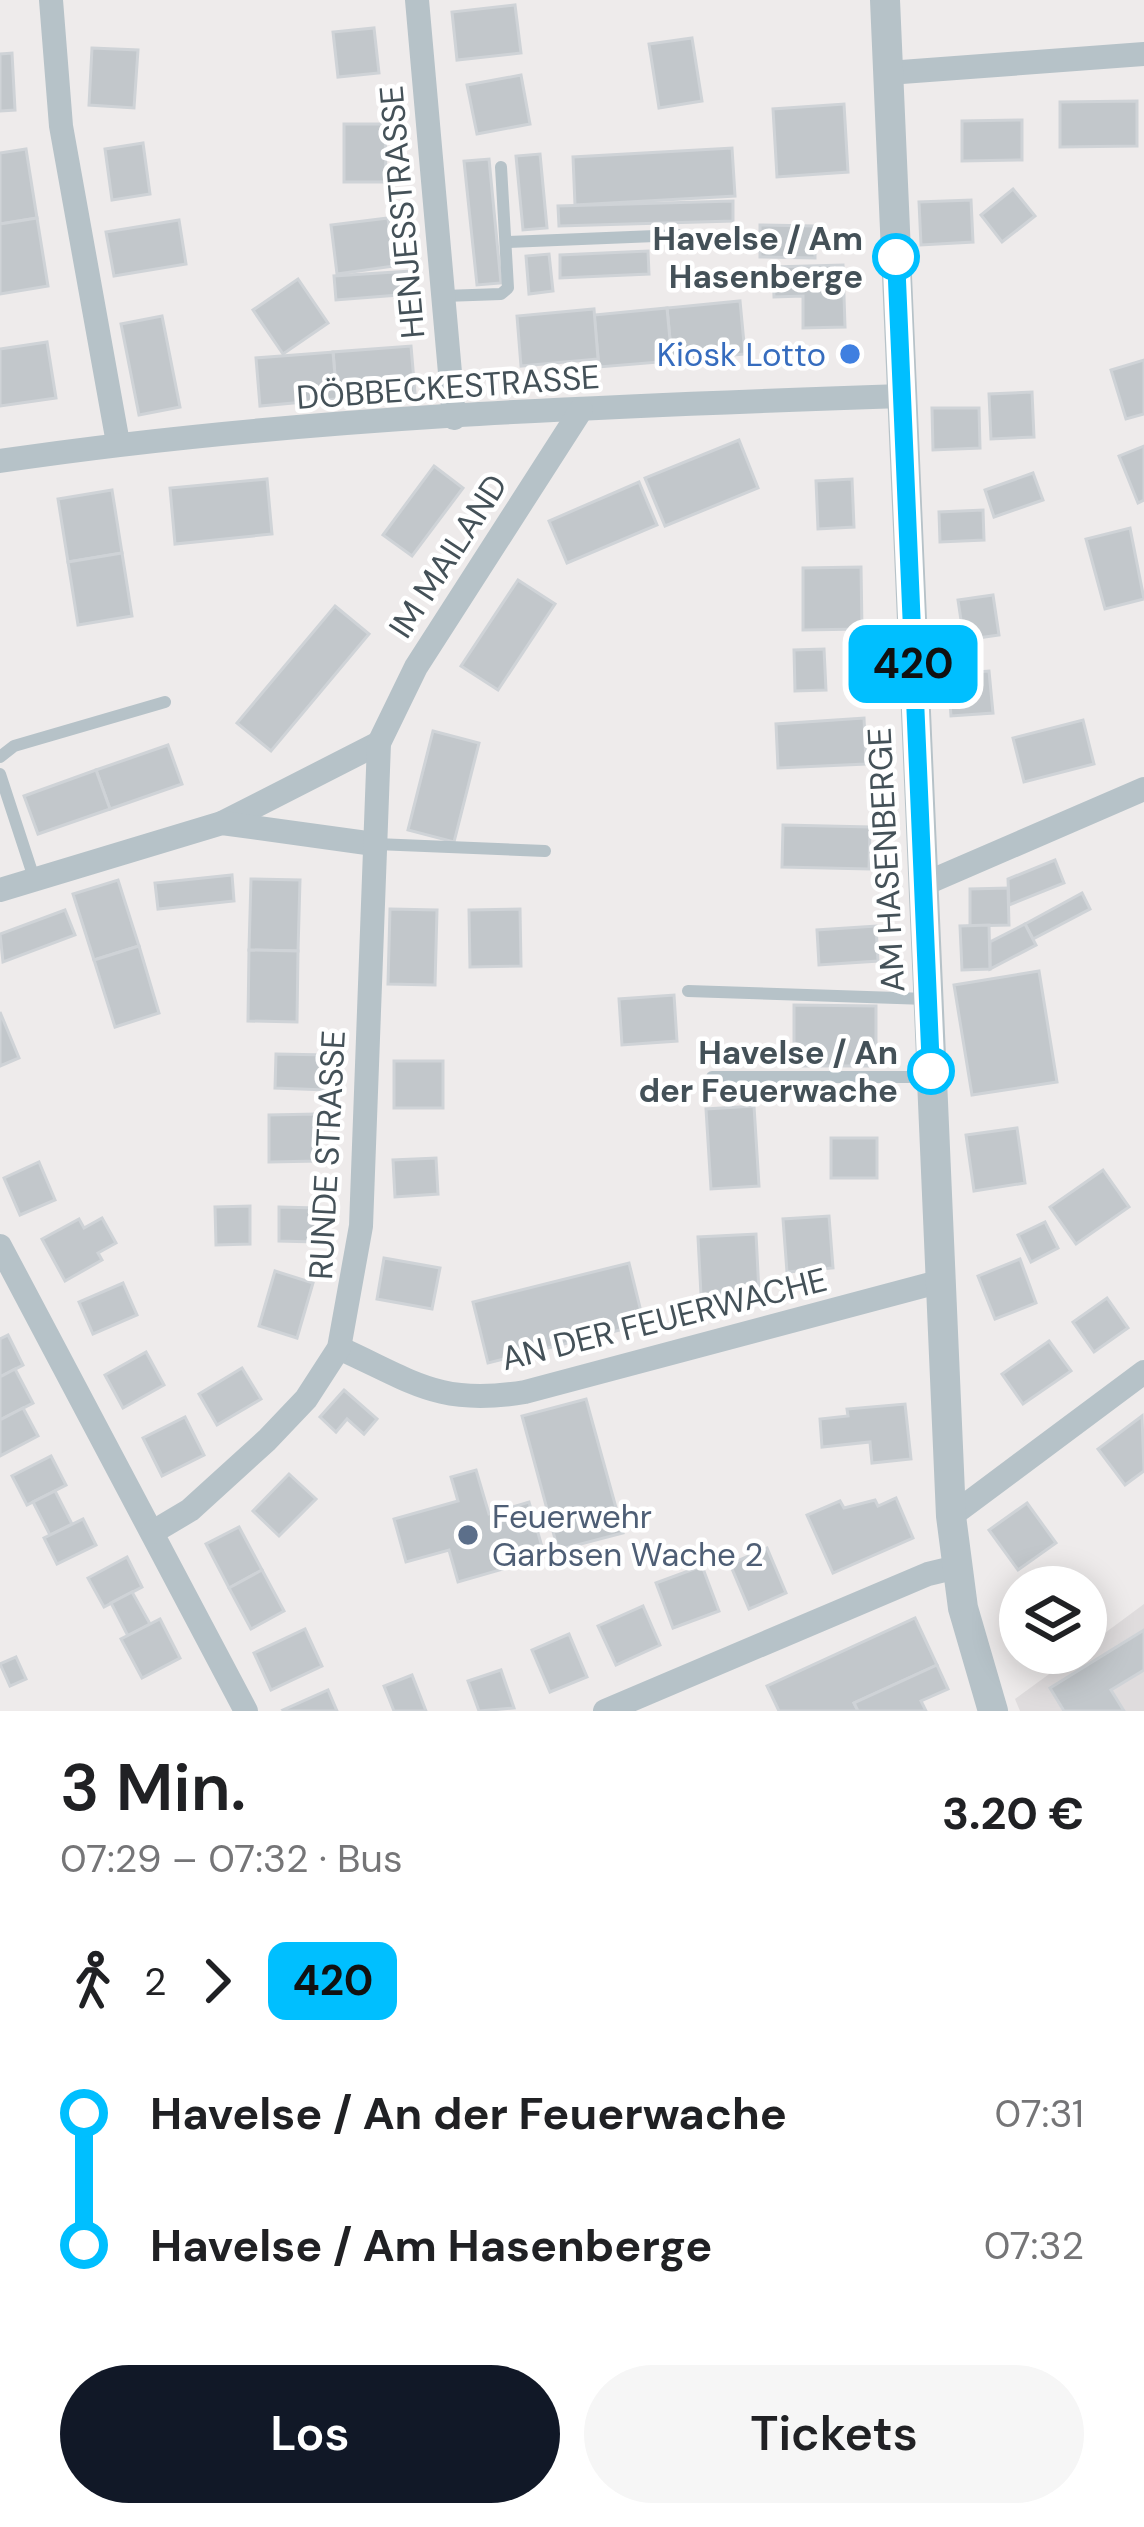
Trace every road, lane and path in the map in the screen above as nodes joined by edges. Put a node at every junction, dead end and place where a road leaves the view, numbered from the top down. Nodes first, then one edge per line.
1 (51, 0) edge
2 (417, 0) edge
3 (885, 0) edge
4 (1144, 54) edge
5 (888, 73) junction
6 (501, 167) dead end
7 (680, 235) dead end
8 (508, 242) junction
9 (442, 296) junction
10 (902, 396) junction
11 (581, 410) junction
12 (454, 418) junction
13 (118, 443) junction
14 (0, 461) edge
15 (165, 702) dead end
16 (379, 743) junction
17 (0, 757) edge
18 (0, 775) edge
19 (1144, 789) edge
20 (222, 823) junction
21 (374, 844) junction
22 (545, 851) dead end
23 (34, 878) junction
24 (922, 885) junction
25 (0, 890) edge
26 (688, 991) dead end
27 (928, 999) junction
28 (712, 1077) dead end
29 (932, 1077) junction
30 (0, 1246) edge
31 (942, 1281) junction
32 (339, 1348) junction
33 (1144, 1372) edge
34 (951, 1516) junction
35 (153, 1532) junction
36 (957, 1567) junction
37 (246, 1711) edge
38 (604, 1711) edge
39 (993, 1711) edge

1 - 13 street
2 - 9 street, HENJESSTRASSE
3 - 5 street, AM HASENBERGE
4 - 5 street
5 - 10 street, AM HASENBERGE
6 - 8 lane
7 - 8 lane
8 - 9 lane
9 - 12 street, HENJESSTRASSE
10 - 11 street, DÖBBECKESTRASSE
10 - 24 street, AM HASENBERGE
11 - 12 street, DÖBBECKESTRASSE
11 - 16 street, IM MAILAND
12 - 13 street, DÖBBECKESTRASSE
13 - 14 street, DÖBBECKESTRASSE
15 - 17 lane
16 - 20 street
16 - 21 street, IM MAILAND
18 - 23 lane
19 - 24 street
20 - 21 street
20 - 23 street
21 - 22 lane
21 - 32 street, RUNDE STRASSE
23 - 25 street
24 - 27 street, AM HASENBERGE
26 - 27 lane
27 - 29 street, AM HASENBERGE
28 - 29 lane
29 - 31 street, AM HASENBERGE
30 - 35 street
31 - 32 street, AN DER FEUERWACHE
31 - 34 street, AM HASENBERGE
32 - 35 street, RUNDE STRASSE
33 - 34 street
34 - 36 street, AM HASENBERGE
35 - 37 street
36 - 38 street
36 - 39 street, AM HASENBERGE

